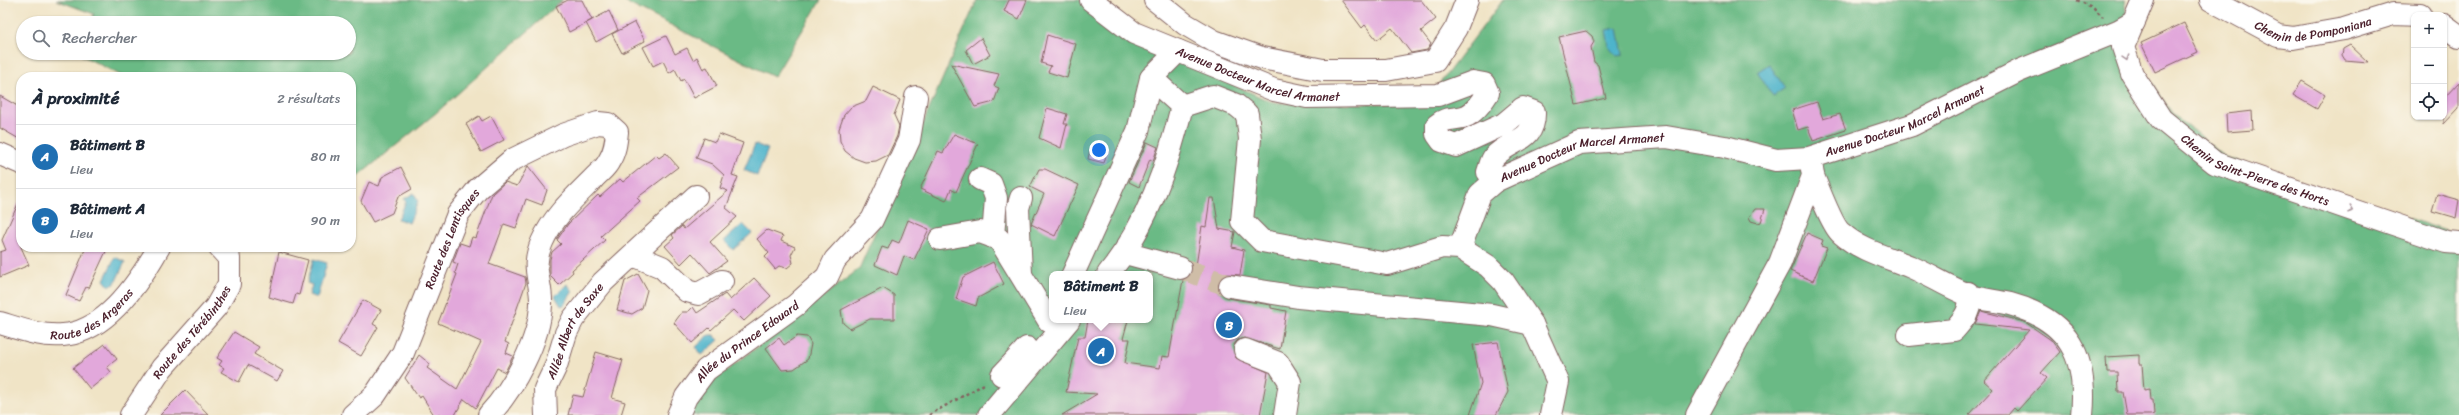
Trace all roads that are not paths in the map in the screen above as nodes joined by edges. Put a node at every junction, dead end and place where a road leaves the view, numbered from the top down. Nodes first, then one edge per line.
1 (1091, 0) edge
2 (1467, 0) edge
3 (2143, 0) edge
4 (2211, 0) edge
5 (1161, 1) edge
6 (2411, 15) edge
7 (2126, 26) junction
8 (1178, 51) junction
9 (1151, 78) junction
10 (916, 97) dead end
11 (1182, 106) junction
12 (0, 154) edge
13 (16, 161) edge
14 (1811, 167) junction
15 (980, 179) dead end
16 (1495, 181) junction
17 (696, 196) dead end
18 (1021, 198) dead end
19 (993, 237) junction
20 (940, 239) dead end
21 (2459, 243) edge
22 (1460, 248) junction
23 (156, 252) edge
24 (224, 252) edge
25 (1126, 253) junction
26 (632, 255) junction
27 (1180, 268) tunnel mouth
28 (1074, 271) edge
29 (1111, 271) edge
30 (1021, 277) junction
31 (722, 281) dead end
32 (1230, 286) tunnel mouth
33 (1968, 293) junction
34 (1049, 310) edge
35 (0, 323) edge
36 (1053, 323) edge
37 (1054, 323) edge
38 (1532, 324) junction
39 (1909, 335) dead end
40 (1245, 350) dead end
41 (520, 369) junction
42 (1002, 375) road end
43 (545, 389) junction
44 (131, 415) edge
45 (353, 415) edge
46 (489, 415) edge
47 (546, 415) edge
48 (678, 415) edge
49 (989, 415) edge
50 (1285, 415) edge
51 (1551, 415) edge
52 (1697, 415) edge
53 (2082, 415) edge

1 - 8 street
2 - 5 street
3 - 7 street
4 - 6 street, Chemin de Pomponiana
7 - 14 street, Avenue Docteur Marcel Armanet
7 -> 21 street, Chemin Saint-Pierre des Horts
8 - 9 street, Avenue Docteur Marcel Armanet
8 - 16 street, Avenue Docteur Marcel Armanet
9 - 11 street
9 - 28 street
10 - 48 street, Allée du Prince Edouard
11 - 22 street
11 - 25 street
12 - 13 street
14 - 16 street, Avenue Docteur Marcel Armanet
14 - 33 street
14 - 52 street
15 - 19 street
16 - 22 street
17 - 26 street, Allée Albert de Saxe
18 - 30 street
19 - 20 street
19 - 30 street
22 - 38 street
23 - 35 street, Route des Argeras
24 - 44 street, Route des Térébinthes
25 - 27 street
25 - 29 street
26 - 31 street
26 - 43 street, Allée Albert de Saxe
30 - 34 street
32 - 38 street
33 - 39 street
33 - 53 street
36 - 42 street
37 - 49 street
38 - 51 street
40 - 50 street
41 - 43 street, Allée Albert de Saxe
41 - 45 street, Route des Lentisques
41 - 46 street
43 - 47 street

